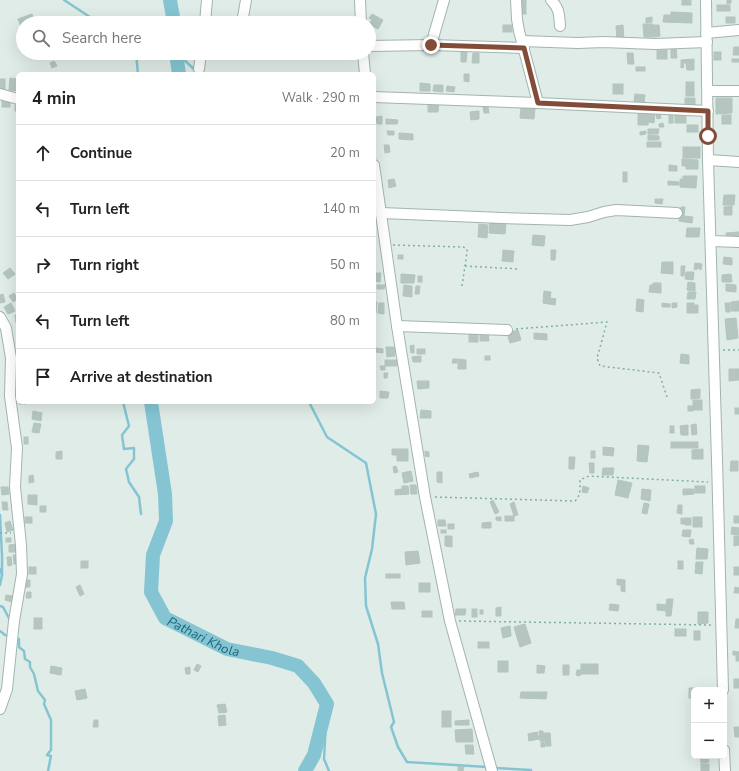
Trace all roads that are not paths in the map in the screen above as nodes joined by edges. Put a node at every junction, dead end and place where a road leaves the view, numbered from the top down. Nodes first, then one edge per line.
1 (207, 0) edge
2 (246, 0) edge
3 (360, 0) edge
4 (444, 0) edge
5 (516, 0) edge
6 (551, 0) edge
7 (706, 0) edge
8 (206, 16) edge
9 (243, 16) edge
10 (361, 16) edge
11 (560, 26) dead end
12 (739, 30) edge
13 (706, 38) junction
14 (431, 45) junction
15 (523, 45) junction
16 (376, 46) edge
17 (200, 60) edge
18 (364, 60) edge
19 (199, 69) dead end
20 (365, 72) edge
21 (708, 91) junction
22 (739, 91) edge
23 (0, 94) edge
24 (376, 97) edge
25 (16, 98) edge
26 (538, 103) junction
27 (708, 111) junction
28 (708, 160) junction
29 (739, 162) edge
30 (376, 177) edge
31 (382, 213) junction
32 (677, 213) dead end
33 (711, 241) junction
34 (739, 242) edge
35 (0, 317) edge
36 (397, 326) junction
37 (506, 330) road end
38 (723, 687) edge
39 (0, 710) edge
40 (724, 759) edge
41 (492, 771) edge
42 (724, 771) edge

1 - 8 street
2 - 9 street
3 - 10 street
4 - 14 street
5 - 15 street
6 - 11 street
7 - 13 street
12 - 13 street
13 - 15 street
13 - 21 street
14 - 15 street
14 - 16 street
15 - 26 street
17 - 19 street
18 - 20 street
21 - 22 street
21 - 27 street
23 - 25 street
24 - 26 street
26 - 27 street
27 - 28 street
28 - 29 street
28 - 33 street
30 - 31 street
31 - 32 street
31 - 36 street
33 - 34 street
33 - 38 street
35 - 39 street
36 - 37 street
36 - 41 street
40 - 42 street

